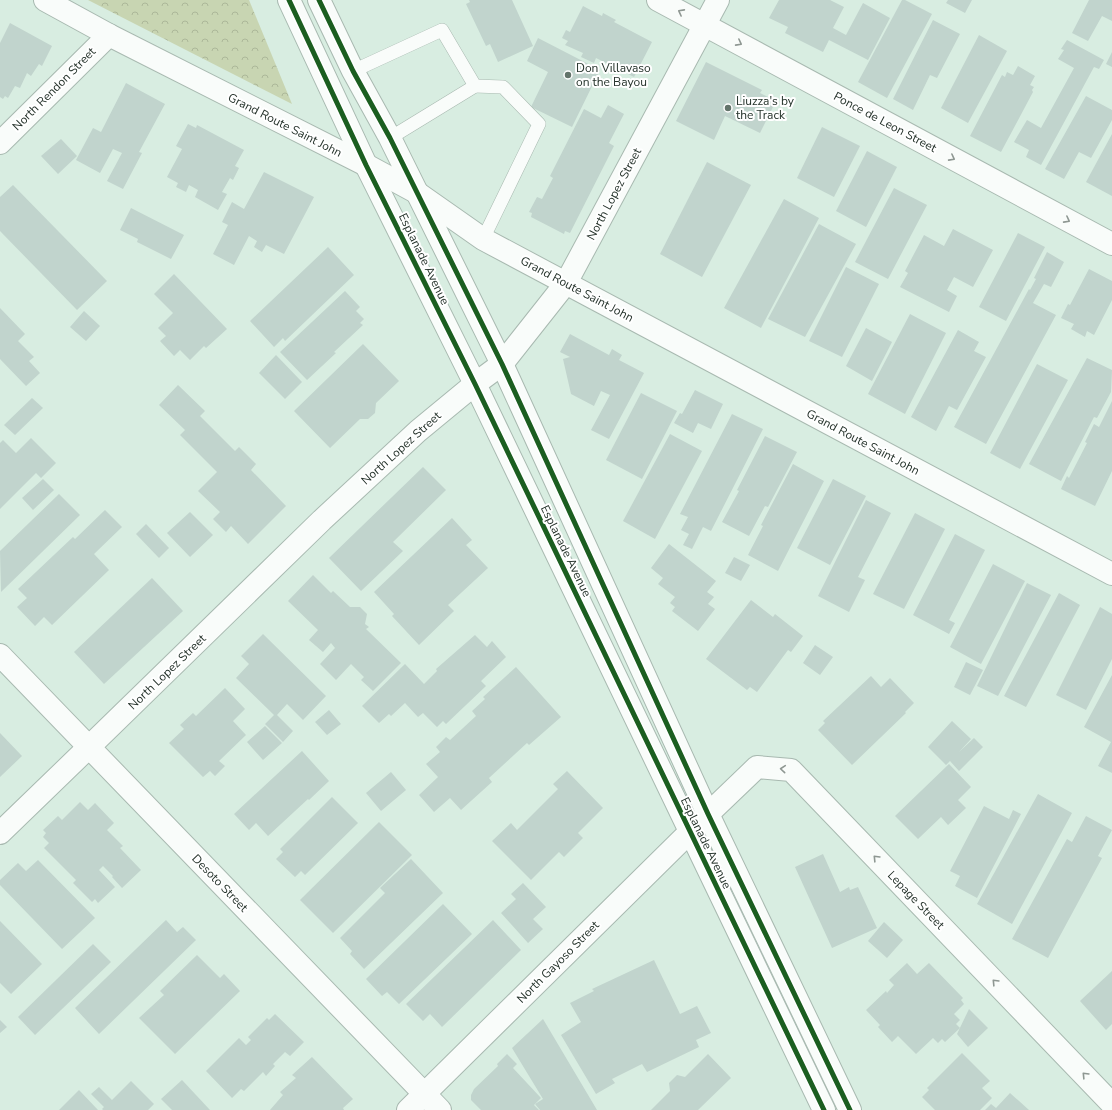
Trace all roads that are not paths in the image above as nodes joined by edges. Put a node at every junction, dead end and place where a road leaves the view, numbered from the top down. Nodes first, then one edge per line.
1 (45, 0) edge
2 (289, 0) edge
3 (319, 0) edge
4 (658, 0) edge
5 (718, 0) edge
6 (705, 25) junction
7 (108, 35) junction
8 (353, 71) junction
9 (475, 86) junction
10 (390, 138) junction
11 (0, 144) edge
12 (366, 165) junction
13 (416, 192) junction
14 (483, 239) junction
15 (1112, 244) edge
16 (566, 283) junction
17 (502, 364) junction
18 (475, 384) junction
19 (1112, 574) edge
20 (0, 655) edge
21 (89, 747) junction
22 (708, 814) junction
23 (689, 832) junction
24 (0, 833) edge
25 (424, 1094) junction
26 (1109, 1104) edge
27 (408, 1110) edge
28 (440, 1110) edge
29 (824, 1110) edge
30 (850, 1110) edge

1 - 7 street, Grand Route Saint John
2 - 12 street, Esplanade Avenue
3 - 8 street, Esplanade Avenue
6 -> 4 street, Ponce de Leon Street
5 - 6 street, North Lopez Street
6 -> 15 street, Ponce de Leon Street
6 - 16 street, North Lopez Street
7 - 11 street, North Rendon Street
7 - 12 street, Grand Route Saint John
8 - 9 lane
8 - 10 street, Esplanade Avenue
9 - 10 lane
9 - 14 lane
10 - 13 street, Esplanade Avenue
12 - 13 street, Grand Route Saint John
12 - 18 street, Esplanade Avenue
13 - 14 street, Grand Route Saint John
13 - 17 street, Esplanade Avenue
14 - 16 street, Grand Route Saint John
16 - 17 street, North Lopez Street
16 - 19 street, Grand Route Saint John
17 - 18 street, North Lopez Street
17 - 22 street, Esplanade Avenue
18 - 21 street, North Lopez Street
18 - 23 street, Esplanade Avenue
20 - 21 street, Desoto Street
21 - 24 street, North Lopez Street
21 - 25 street, Desoto Street
22 - 23 street, North Gayoso Street
26 -> 22 street, Lepage Street
22 - 30 street, Esplanade Avenue
23 - 25 street, North Gayoso Street
23 - 29 street, Esplanade Avenue
25 - 27 street, North Gayoso Street
25 - 28 street, Desoto Street

